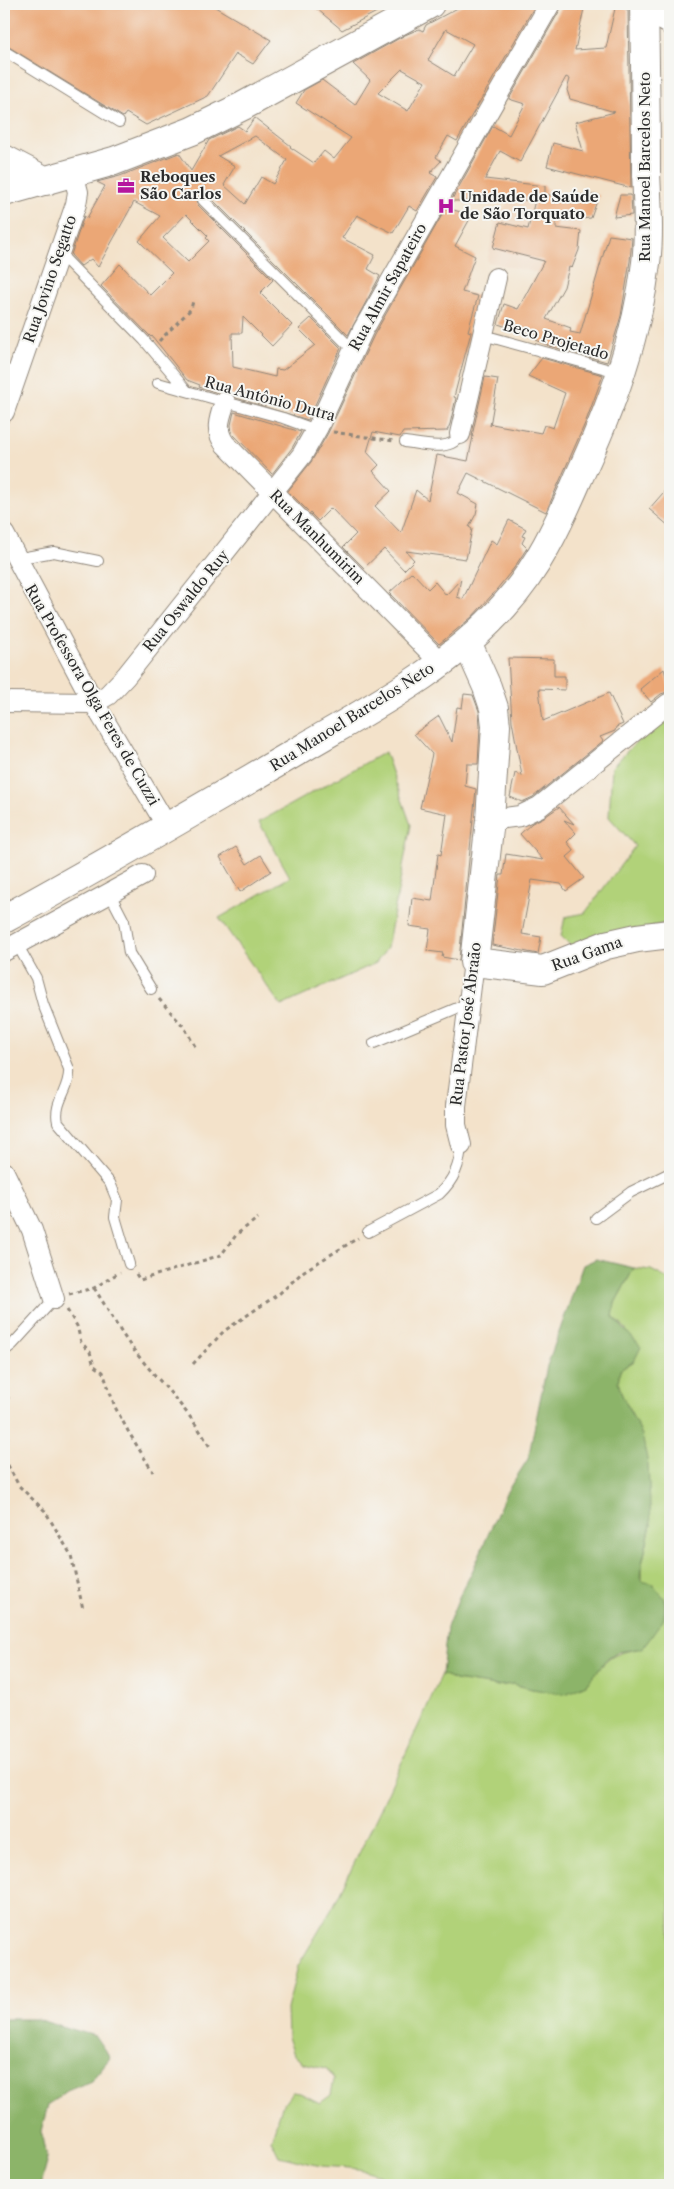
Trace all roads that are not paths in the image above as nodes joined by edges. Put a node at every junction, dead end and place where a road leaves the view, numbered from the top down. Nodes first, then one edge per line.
1 (430, 4) edge
2 (550, 4) edge
3 (644, 4) edge
4 (670, 20) edge
5 (4, 51) edge
6 (119, 122) dead end
7 (4, 159) edge
8 (73, 173) junction
9 (46, 181) junction
10 (4, 192) edge
11 (203, 200) dead end
12 (59, 254) junction
13 (496, 278) dead end
14 (483, 335) junction
15 (353, 350) junction
16 (622, 373) junction
17 (158, 383) dead end
18 (187, 391) junction
19 (225, 402) junction
20 (4, 412) edge
21 (316, 430) junction
22 (460, 434) joint
23 (405, 442) road end
24 (273, 493) junction
25 (4, 534) edge
26 (15, 559) junction
27 (98, 560) dead end
28 (467, 642) junction
29 (440, 662) junction
30 (120, 683) junction
31 (4, 702) edge
32 (94, 703) junction
33 (668, 704) dead end
34 (107, 726) junction
35 (490, 820) junction
36 (168, 828) junction
37 (144, 875) dead end
38 (110, 894) junction
39 (4, 919) edge
40 (670, 934) edge
41 (11, 948) edge
42 (474, 962) junction
43 (151, 989) road end
44 (468, 1003) junction
45 (374, 1043) dead end
46 (461, 1145) joint
47 (4, 1172) edge
48 (670, 1173) edge
49 (596, 1218) dead end
50 (368, 1232) road end
51 (129, 1264) road end
52 (56, 1298) joint
53 (4, 1351) edge

1 - 8 street
2 - 15 street, Rua Almir Sapateiro
3 - 4 street
3 - 16 street, Rua Manoel Barcelos Neto
5 - 6 lane
7 - 9 street
8 - 9 street
8 - 12 street, Rua Jovino Segatto
9 - 10 street
11 - 15 lane
12 - 18 lane, Rua Antônio Dutra
12 - 20 street, Rua Jovino Segatto
13 - 14 street
14 - 16 lane, Beco Projetado
14 - 22 street
15 - 21 street, Rua Almir Sapateiro
16 - 28 street, Rua Manoel Barcelos Neto
17 - 18 lane, Rua Antônio Dutra
18 - 19 lane, Rua Antônio Dutra
19 - 21 lane, Rua Antônio Dutra
19 - 24 street, Rua Manhumirim
21 - 24 street, Rua Almir Sapateiro
22 - 23 lane
24 - 29 street, Rua Manhumirim
24 - 30 street, Rua Oswaldo Ruy
25 - 26 street, Rua Professora Olga Feres de Cuzzi
26 - 27 lane
26 - 32 street, Rua Professora Olga Feres de Cuzzi
28 - 29 street, Rua Manoel Barcelos Neto
28 - 35 street, Rua Pastor José Abraão
29 - 36 street, Rua Manoel Barcelos Neto
30 - 32 street, Rua Oswaldo Ruy
30 - 34 street
31 - 32 street
32 - 34 street, Rua Professora Olga Feres de Cuzzi
33 - 35 street
34 - 36 street, Rua Professora Olga Feres de Cuzzi
35 - 42 street, Rua Pastor José Abraão
36 - 39 street, Rua Manoel Barcelos Neto
37 - 38 street
38 - 41 street
38 - 43 lane
40 - 42 street, Rua Gama
41 - 51 lane
42 - 44 street, Rua Pastor José Abraão
44 - 45 lane
44 - 46 street, Rua Pastor José Abraão
46 - 50 lane, Rua Pastor José Abraão
47 - 52 street
48 - 49 lane
52 - 53 lane

